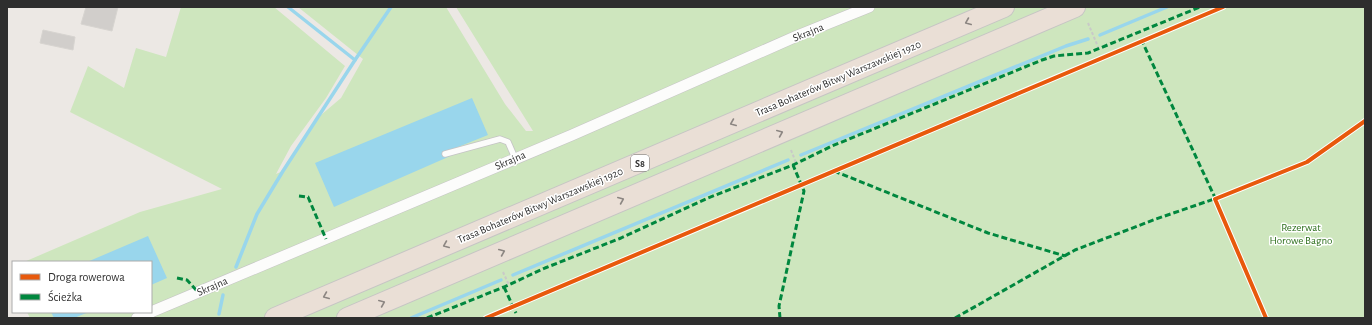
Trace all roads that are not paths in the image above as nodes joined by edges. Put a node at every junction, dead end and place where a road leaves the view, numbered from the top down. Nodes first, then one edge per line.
1 (869, 7) edge
2 (1004, 7) edge
3 (1075, 7) edge
4 (445, 154) dead end
5 (515, 158) junction
6 (152, 312) edge
7 (148, 313) edge
8 (136, 318) edge
9 (275, 318) edge
10 (346, 318) edge

1 - 5 street, Skrajna
2 -> 9 highway, Trasa Bohaterów Bitwy Warszawskiej 1920 / S8
10 -> 3 highway, S8
4 - 5 lane
5 - 6 street, Skrajna
7 - 8 street, Skrajna

